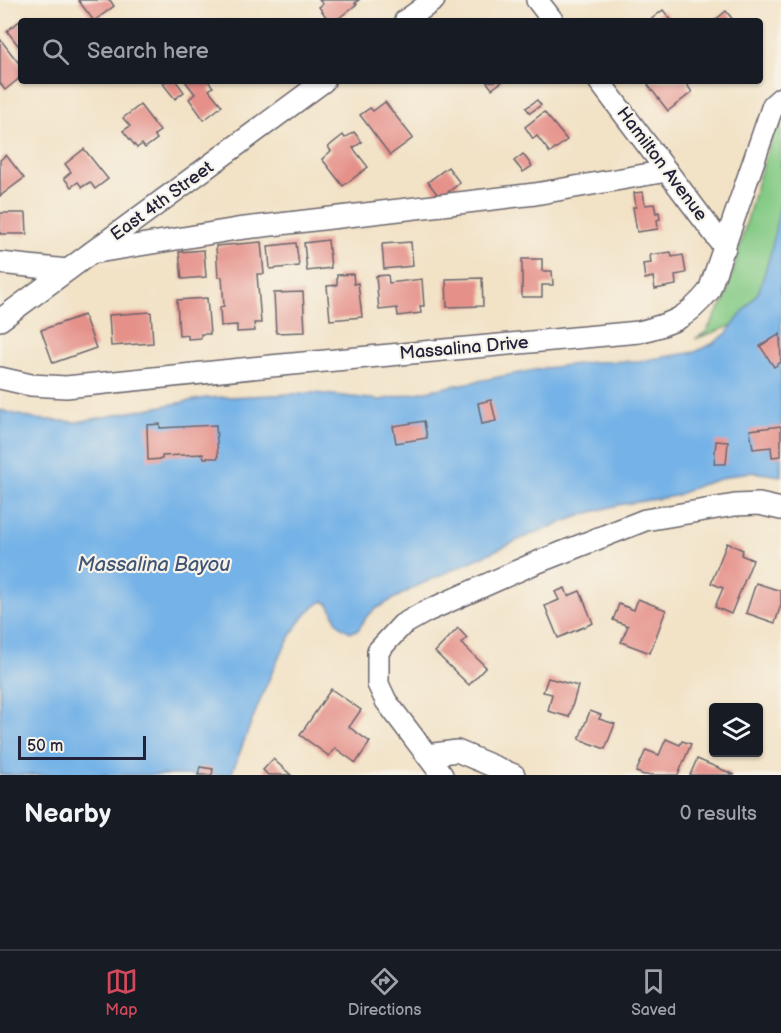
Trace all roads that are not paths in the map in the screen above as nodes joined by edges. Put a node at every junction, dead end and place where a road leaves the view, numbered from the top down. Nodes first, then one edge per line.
1 (434, 0) edge
2 (537, 0) edge
3 (409, 18) edge
4 (551, 18) edge
5 (320, 84) edge
6 (601, 84) edge
7 (781, 98) edge
8 (667, 171) junction
9 (725, 248) junction
10 (91, 253) junction
11 (0, 263) edge
12 (67, 270) junction
13 (0, 320) edge
14 (0, 378) edge
15 (781, 509) edge
16 (427, 755) junction
17 (442, 775) edge
18 (514, 775) edge

1 - 3 street
2 - 4 street
5 - 10 street, East 4th Street
6 - 8 street, Hamilton Avenue
7 - 9 street, Massalina Drive
8 - 9 street, Hamilton Avenue
8 - 10 street
9 - 14 street, Massalina Drive
10 - 12 street, East 4th Street
11 - 12 street
12 - 13 street, East 4th Street
15 - 16 street
16 - 17 street
16 - 18 street

